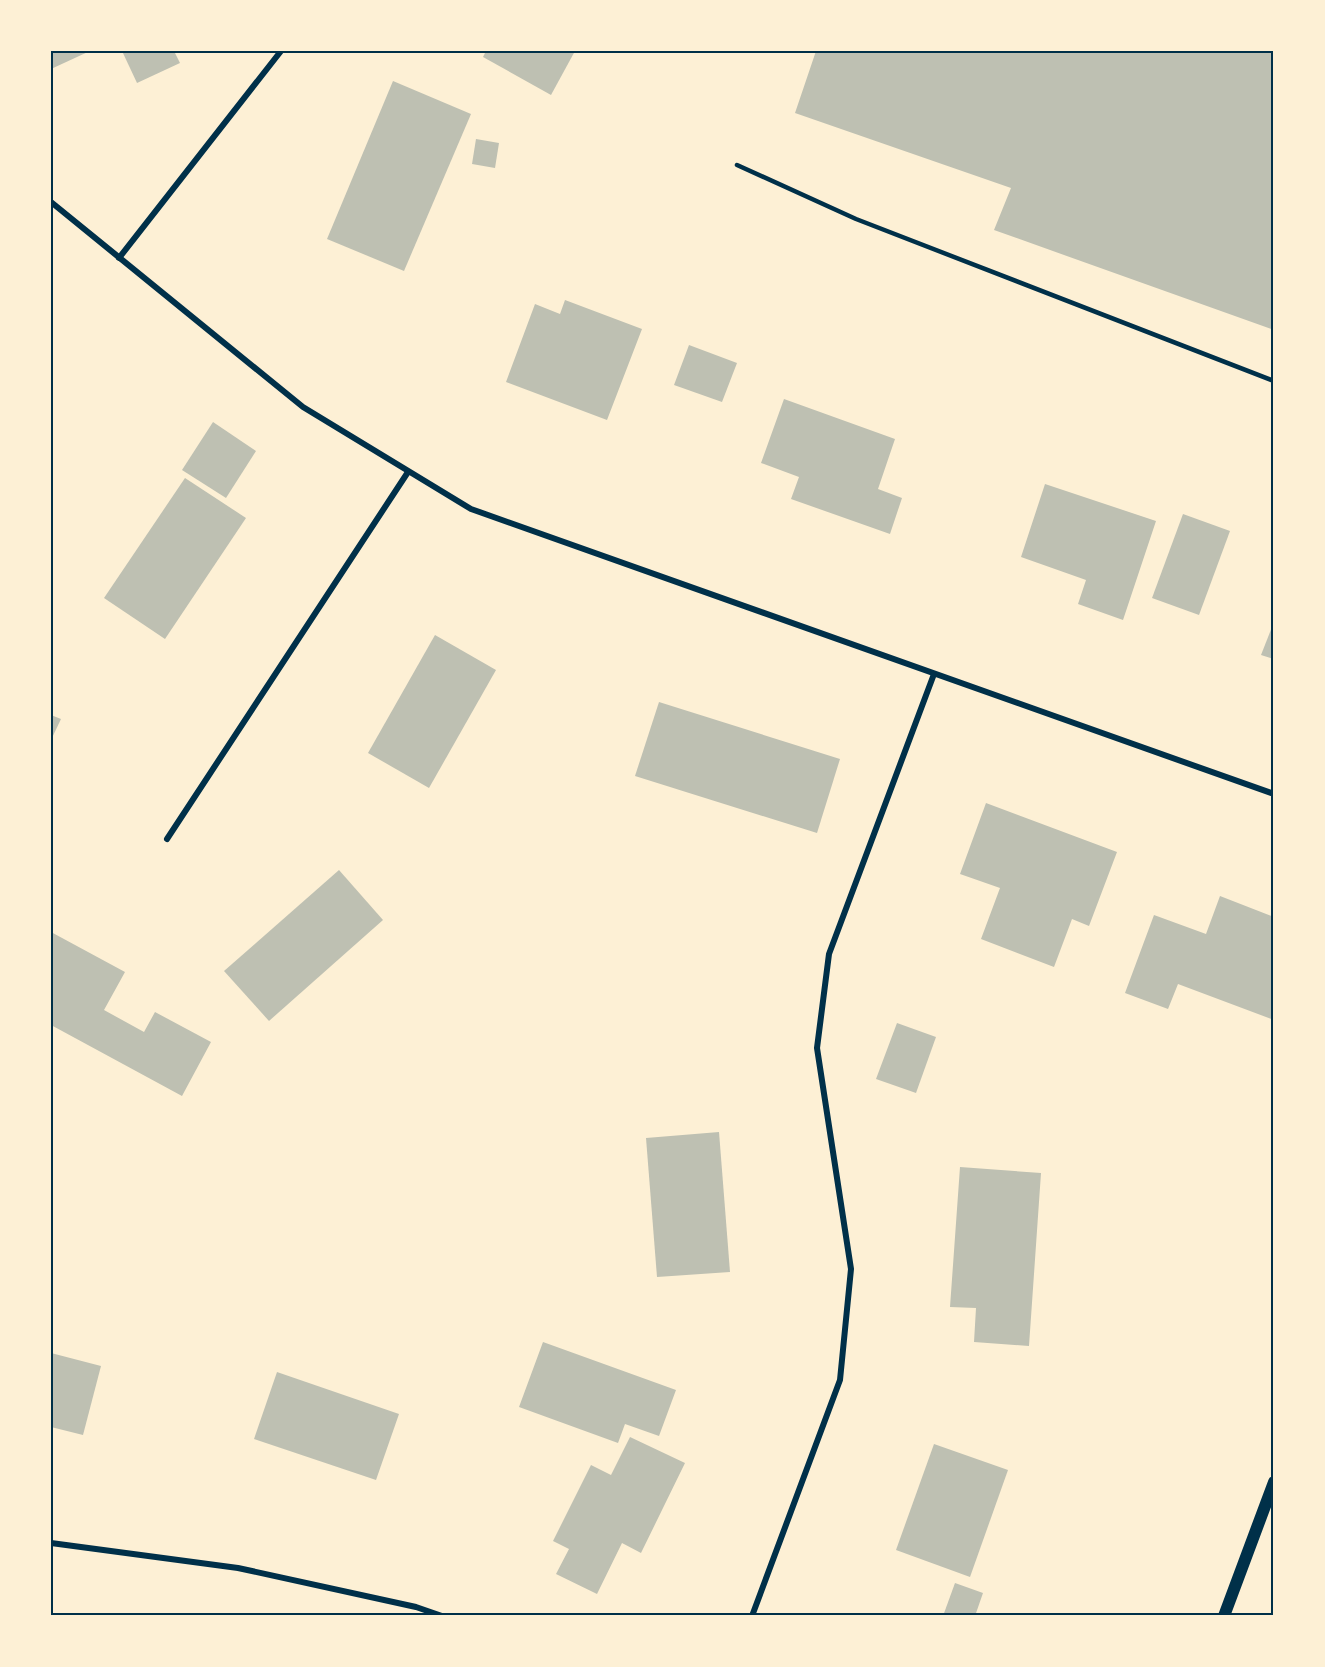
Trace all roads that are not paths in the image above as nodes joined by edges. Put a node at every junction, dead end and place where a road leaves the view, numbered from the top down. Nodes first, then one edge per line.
1 (281, 51) edge
2 (736, 165) dead end
3 (51, 202) edge
4 (119, 258) junction
5 (1274, 381) edge
6 (408, 472) junction
7 (934, 674) junction
8 (1274, 794) edge
9 (167, 839) dead end
10 (1274, 1482) edge
11 (51, 1543) edge
12 (442, 1616) edge
13 (752, 1616) edge
14 (1224, 1616) edge

1 - 4 street
2 - 5 lane
3 - 4 street
4 - 6 street
6 - 7 street
6 - 9 street
7 - 8 street
7 - 13 street
10 - 14 main road
11 - 12 street

